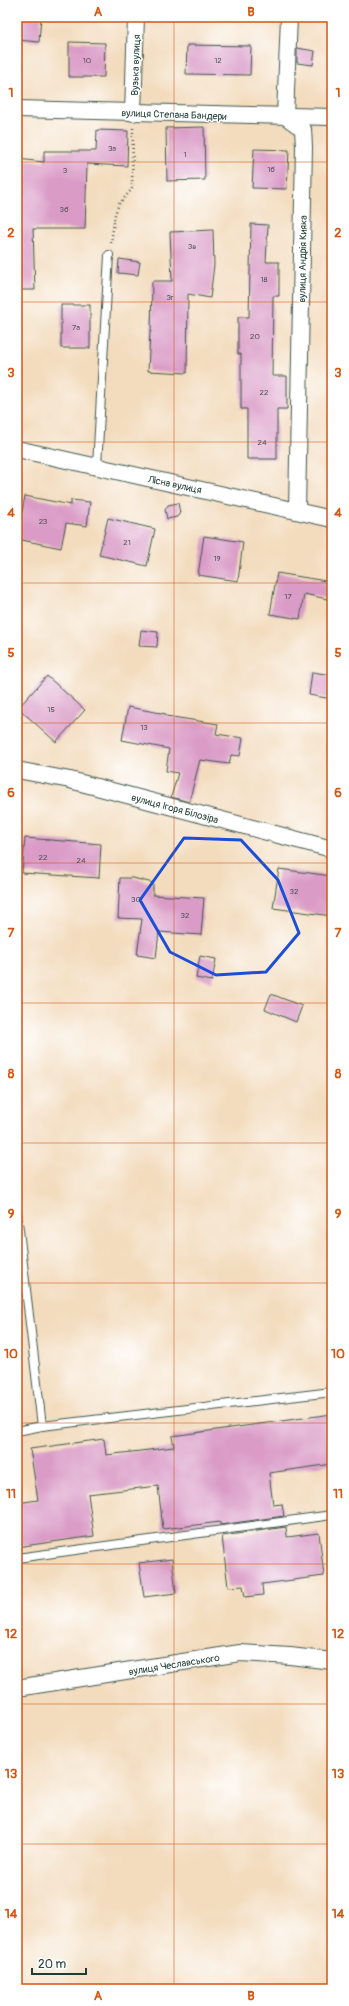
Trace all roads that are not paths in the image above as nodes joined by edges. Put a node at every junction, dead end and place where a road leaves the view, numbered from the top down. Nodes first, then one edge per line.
1 (136, 17) edge
2 (289, 17) edge
3 (17, 109) edge
4 (133, 113) junction
5 (285, 116) junction
6 (332, 117) edge
7 (109, 256) road end
8 (17, 449) edge
9 (97, 466) junction
10 (297, 510) junction
11 (332, 519) edge
12 (17, 770) edge
13 (332, 849) edge
14 (17, 1213) edge
15 (332, 1392) edge
16 (42, 1426) junction
17 (17, 1431) edge
18 (332, 1515) edge
19 (17, 1558) edge
20 (332, 1662) edge
21 (17, 1688) edge

1 - 4 street, Вузька вулиця
2 - 5 street
3 - 4 street, вулиця Степана Бандери
4 - 5 street, вулиця Степана Бандери
5 - 6 street, вулиця Степана Бандери
5 - 10 street, вулиця Андрія Кияка
7 - 9 lane
8 - 9 street, Лісна вулиця
9 - 10 street, Лісна вулиця
10 - 11 street, Лісна вулиця
12 - 13 street, вулиця Ігоря Білозіра
14 - 16 lane
15 - 16 lane
16 - 17 lane
18 - 19 lane
20 - 21 street, вулиця Чеславського

